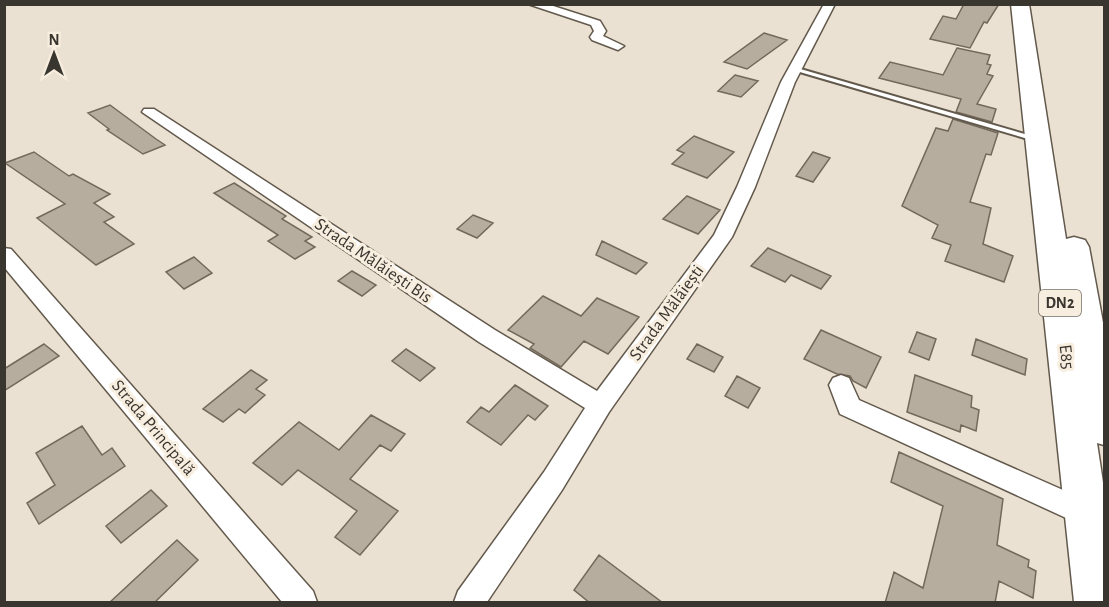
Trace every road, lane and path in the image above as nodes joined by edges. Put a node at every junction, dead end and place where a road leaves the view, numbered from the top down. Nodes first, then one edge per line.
1 (533, 4) edge
2 (830, 4) edge
3 (1020, 4) edge
4 (1033, 4) edge
5 (618, 46) dead end
6 (795, 69) junction
7 (149, 112) dead end
8 (1038, 139) junction
9 (4, 254) edge
10 (841, 385) dead end
11 (600, 405) junction
12 (1103, 416) edge
13 (1087, 514) junction
14 (302, 603) edge
15 (469, 603) edge
16 (1098, 603) edge

1 - 5 street
2 - 6 street, Strada Mălăiești
3 - 8 main road, E85 / DN2
4 - 12 main road, E85 / DN2
6 - 8 lane
6 - 11 street, Strada Mălăiești
7 - 11 street, Strada Mălăiești Bis
8 - 13 main road, E85 / DN2
9 - 14 street, Strada Principală
10 - 13 street
11 - 15 street, Strada Mălăiești
13 - 16 main road, E85 / DN2

